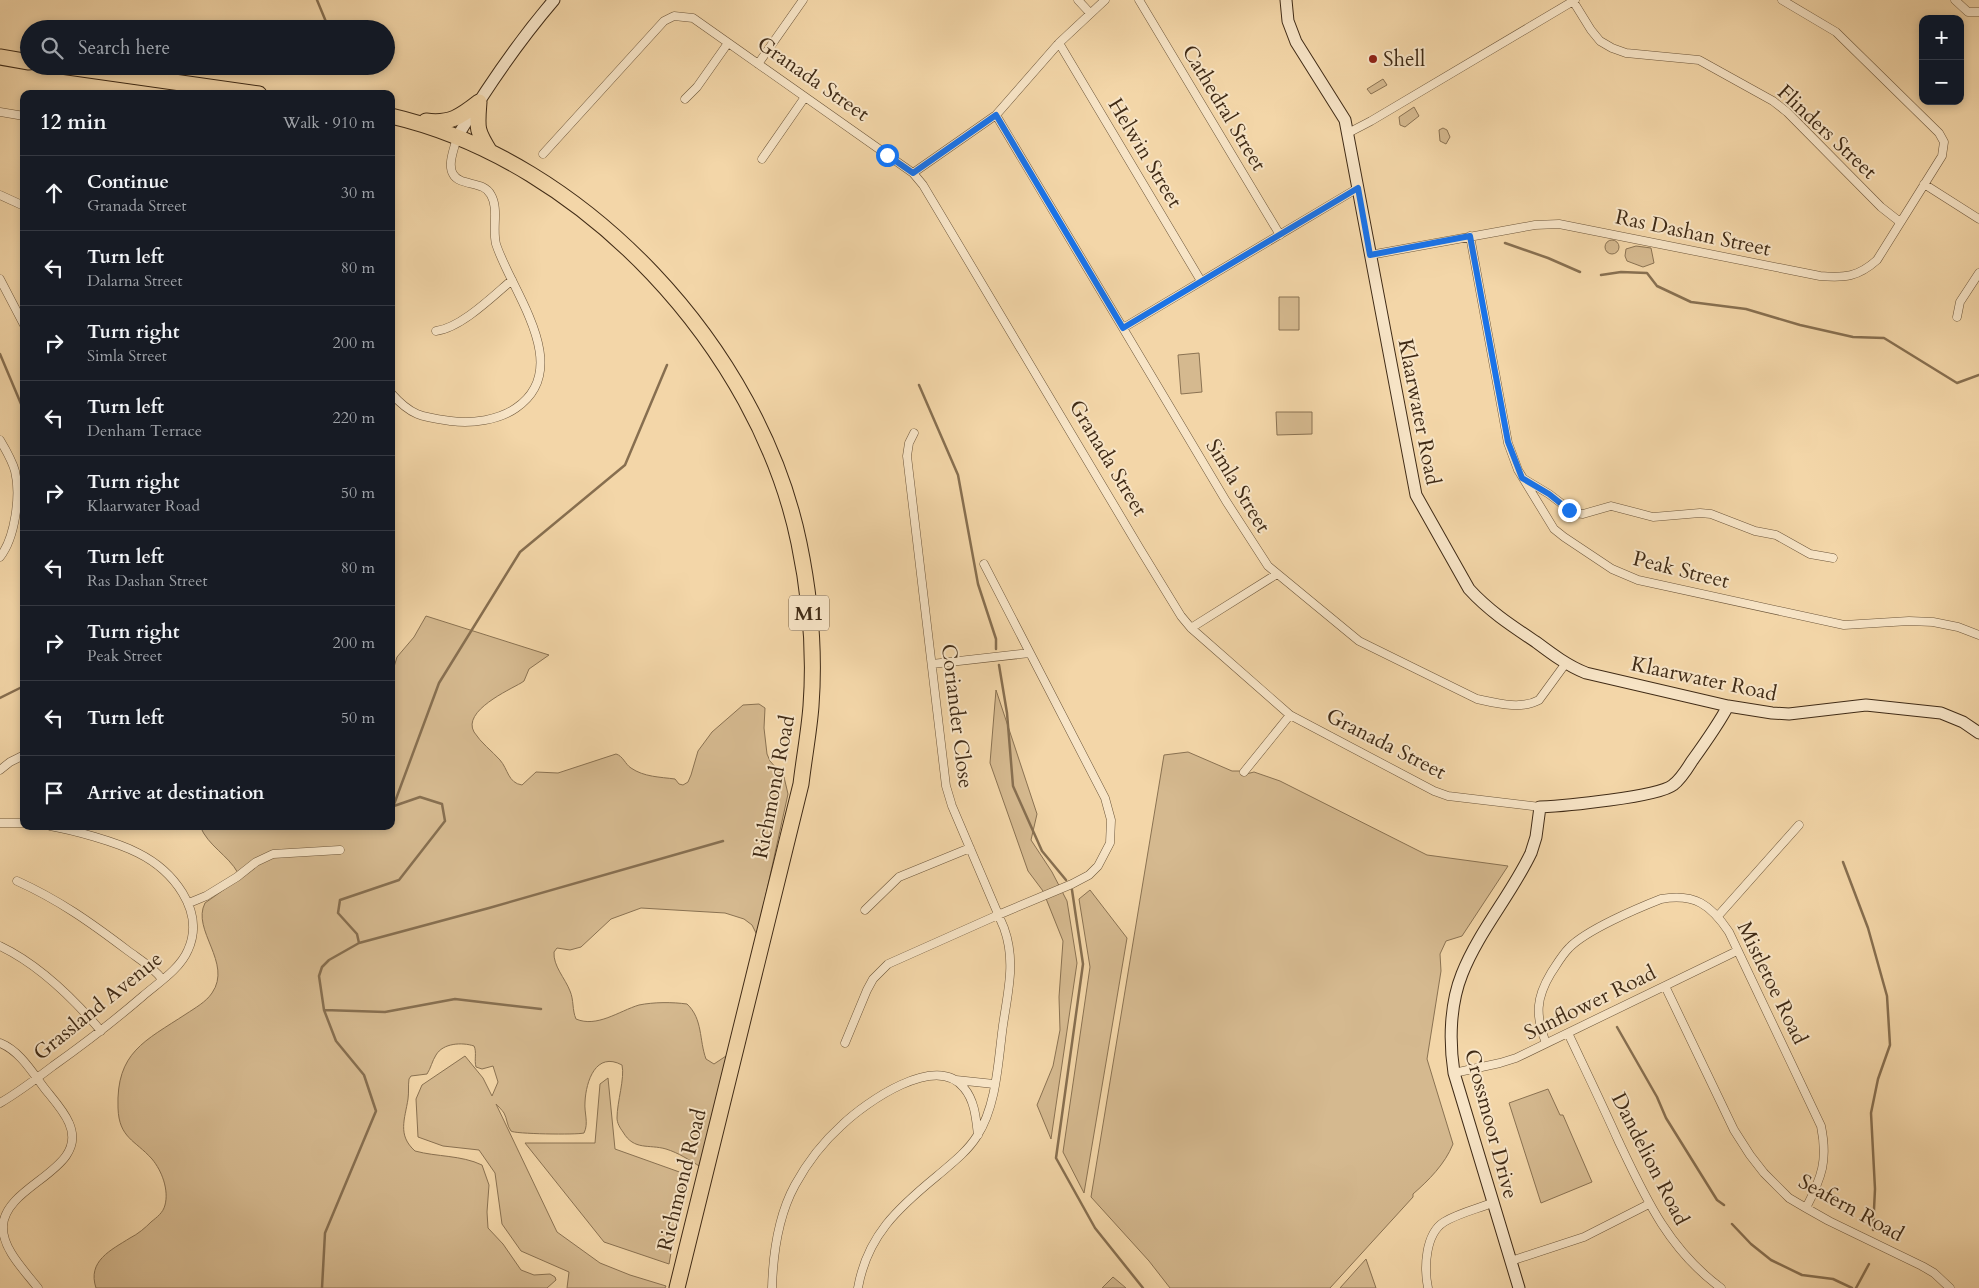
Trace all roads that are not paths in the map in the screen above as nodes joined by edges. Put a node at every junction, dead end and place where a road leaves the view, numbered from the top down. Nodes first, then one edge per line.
1 (554, 0) edge
2 (803, 0) edge
3 (1078, 0) edge
4 (1105, 0) edge
5 (1139, 0) edge
6 (1286, 0) edge
7 (1782, 0) edge
8 (1955, 0) edge
9 (1574, 1) edge
10 (1979, 12) edge
11 (1090, 13) junction
12 (728, 43) junction
13 (1059, 43) junction
14 (0, 57) edge
15 (20, 60) edge
16 (758, 64) junction
17 (125, 75) edge
18 (231, 90) edge
19 (805, 97) junction
20 (685, 99) dead end
21 (479, 102) junction
22 (0, 112) edge
23 (20, 115) edge
24 (996, 115) junction
25 (395, 117) edge
26 (395, 117) edge
27 (1348, 132) junction
28 (457, 137) junction
29 (490, 152) junction
30 (543, 154) dead end
31 (762, 159) dead end
32 (913, 173) junction
33 (1924, 184) junction
34 (1358, 188) junction
35 (0, 195) edge
36 (20, 204) edge
37 (1979, 219) edge
38 (1900, 222) junction
39 (1280, 235) junction
40 (1470, 236) junction
41 (1370, 255) junction
42 (1979, 273) edge
43 (0, 279) edge
44 (512, 280) junction
45 (1201, 281) junction
46 (20, 317) edge
47 (1957, 317) dead end
48 (1123, 328) junction
49 (436, 331) dead end
50 (395, 398) edge
51 (914, 433) dead end
52 (0, 440) edge
53 (1522, 478) junction
54 (0, 557) edge
55 (1833, 558) dead end
56 (984, 564) dead end
57 (1277, 574) junction
58 (1191, 628) junction
59 (1979, 635) edge
60 (1030, 653) junction
61 (1566, 663) junction
62 (932, 664) junction
63 (1704, 700) junction
64 (1728, 706) junction
65 (1290, 715) junction
66 (1714, 730) junction
67 (1979, 733) edge
68 (20, 757) edge
69 (0, 770) edge
70 (1244, 772) dead end
71 (1540, 807) junction
72 (0, 823) edge
73 (20, 823) edge
74 (1799, 825) dead end
75 (66, 830) edge
76 (970, 848) junction
77 (340, 850) dead end
78 (17, 881) dead end
79 (188, 903) junction
80 (865, 910) dead end
81 (998, 914) junction
82 (1718, 916) junction
83 (0, 946) edge
84 (1737, 951) junction
85 (162, 980) junction
86 (1665, 986) junction
87 (101, 1031) junction
88 (1568, 1033) junction
89 (0, 1043) edge
90 (845, 1043) dead end
91 (1546, 1043) junction
92 (1454, 1073) junction
93 (37, 1078) junction
94 (956, 1080) junction
95 (994, 1084) junction
96 (0, 1102) edge
97 (978, 1135) junction
98 (1492, 1203) junction
99 (1648, 1204) junction
100 (1806, 1208) junction
101 (1511, 1261) junction
102 (38, 1288) edge
103 (677, 1288) edge
104 (772, 1288) edge
105 (858, 1288) edge
106 (1428, 1288) edge
107 (1519, 1288) edge
108 (1721, 1288) edge
109 (1950, 1288) edge

1 - 21 street
2 - 16 street
3 - 11 street
4 - 11 street
5 - 39 street, Cathedral Street
6 - 27 street, Klaarwater Road
7 - 33 street, Ras Dashan Street
8 - 10 street
9 - 27 street
9 - 38 street, Flinders Street
11 - 13 street
12 - 16 street, Granada Street
12 - 20 street
12 - 30 street, Granada Street
13 - 24 street
13 - 45 street, Helwin Street
14 - 15 highway
16 - 19 street, Granada Street
17 - 18 highway
19 - 31 street
19 - 32 street, Granada Street
21 - 25 highway
21 - 28 street
21 - 29 highway
22 - 23 street
24 - 32 street
24 - 48 street, Simla Street
26 - 28 highway, Richmond Road / M1
27 - 34 street, Klaarwater Road
28 - 29 highway, Richmond Road / M1
28 - 44 street
29 - 103 highway, Richmond Road / M1
32 - 58 street, Granada Street
33 - 37 street
33 - 38 street, Ras Dashan Street
34 - 39 street
34 - 41 street, Klaarwater Road
35 - 36 street
38 - 40 street, Ras Dashan Street
39 - 45 street
40 - 41 street, Ras Dashan Street
40 - 53 street, Peak Street
41 - 61 street, Klaarwater Road
42 - 47 street
43 - 46 street
44 - 49 street
44 - 50 street
45 - 48 street
48 - 57 street, Simla Street
51 - 62 street, Coriander Close
52 - 54 street
53 - 55 street
53 - 59 street, Peak Street
56 - 60 street
57 - 58 street
57 - 61 street, Simla Street
58 - 65 street, Granada Street
60 - 62 street
60 - 81 street
61 - 63 street, Klaarwater Road
62 - 76 street, Coriander Close
63 - 64 street, Klaarwater Road
63 - 66 street
64 - 66 street, Granada Street
64 - 67 street, Klaarwater Road
65 - 70 street
65 - 71 street, Granada Street
66 - 71 street, Granada Street
68 - 69 street
71 - 92 street, Crossmoor Drive
72 - 73 street
74 - 82 street
75 - 79 street, Grassland Avenue
76 - 80 street
76 - 81 street, Coriander Close
77 - 79 street
78 - 85 street
79 - 85 street, Grassland Avenue
81 - 90 street
81 - 95 street, Coriander Close
82 - 84 street, Mistletoe Road
82 - 91 street, Mistletoe Road
83 - 87 street
84 - 86 street, Sunflower Road
84 - 100 street, Mistletoe Road
85 - 87 street, Grassland Avenue
86 - 88 street, Sunflower Road
86 - 100 street, Seafern Road
87 - 93 street, Grassland Avenue
88 - 91 street, Sunflower Road
88 - 99 street, Dandelion Road
89 - 93 street
91 - 92 street, Sunflower Road
92 - 98 street, Crossmoor Drive
93 - 96 street, Grassland Avenue
93 - 102 street
94 - 95 street
94 - 97 street
94 - 104 street
95 - 97 street, Coriander Close
97 - 105 street, Coriander Close
98 - 101 street, Crossmoor Drive
98 - 106 street
99 - 101 street
99 - 108 street, Dandelion Road
100 - 109 street, Seafern Road
101 - 107 street, Crossmoor Drive

